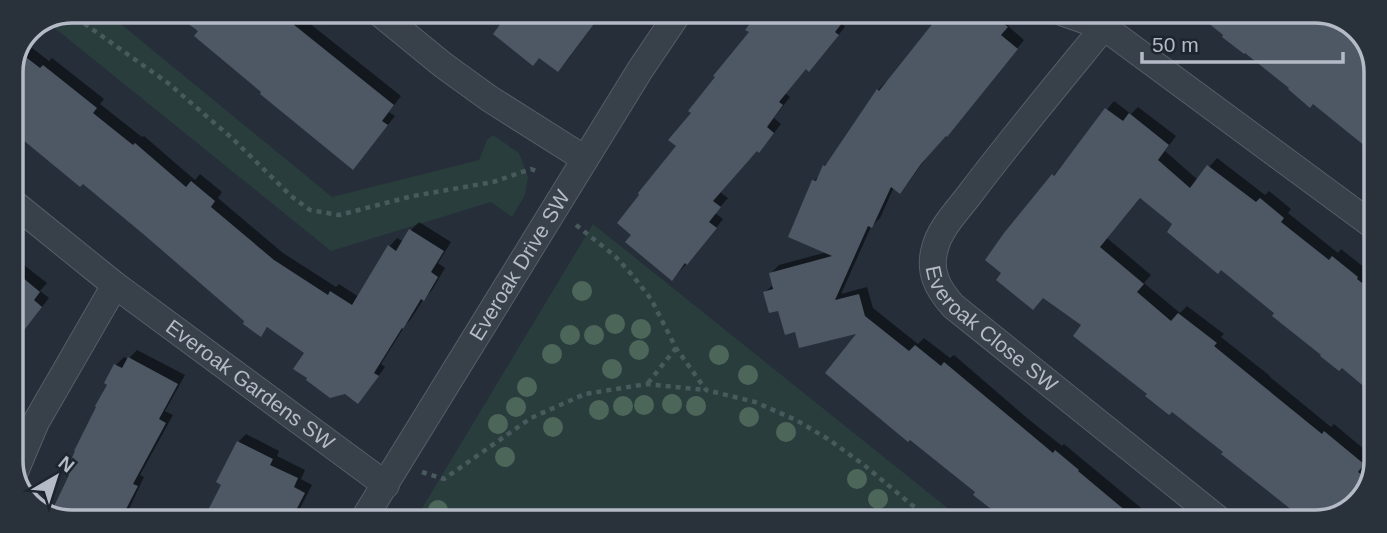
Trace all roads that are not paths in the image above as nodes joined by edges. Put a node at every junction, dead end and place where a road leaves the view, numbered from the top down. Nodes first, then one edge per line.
1 (392, 23) edge
2 (672, 23) edge
3 (1097, 23) edge
4 (1103, 23) edge
5 (585, 159) junction
6 (23, 211) edge
7 (1364, 219) edge
8 (115, 285) junction
9 (23, 453) edge
10 (386, 485) junction
11 (370, 510) edge
12 (1207, 510) edge

1 - 5 street
2 - 5 street, Everoak Drive SW
3 - 12 street, Everoak Close SW
4 - 7 street
5 - 10 street, Everoak Drive SW
6 - 8 street, Everoak Gardens SW
8 - 9 street
8 - 10 street, Everoak Gardens SW
10 - 11 street, Everoak Drive SW

